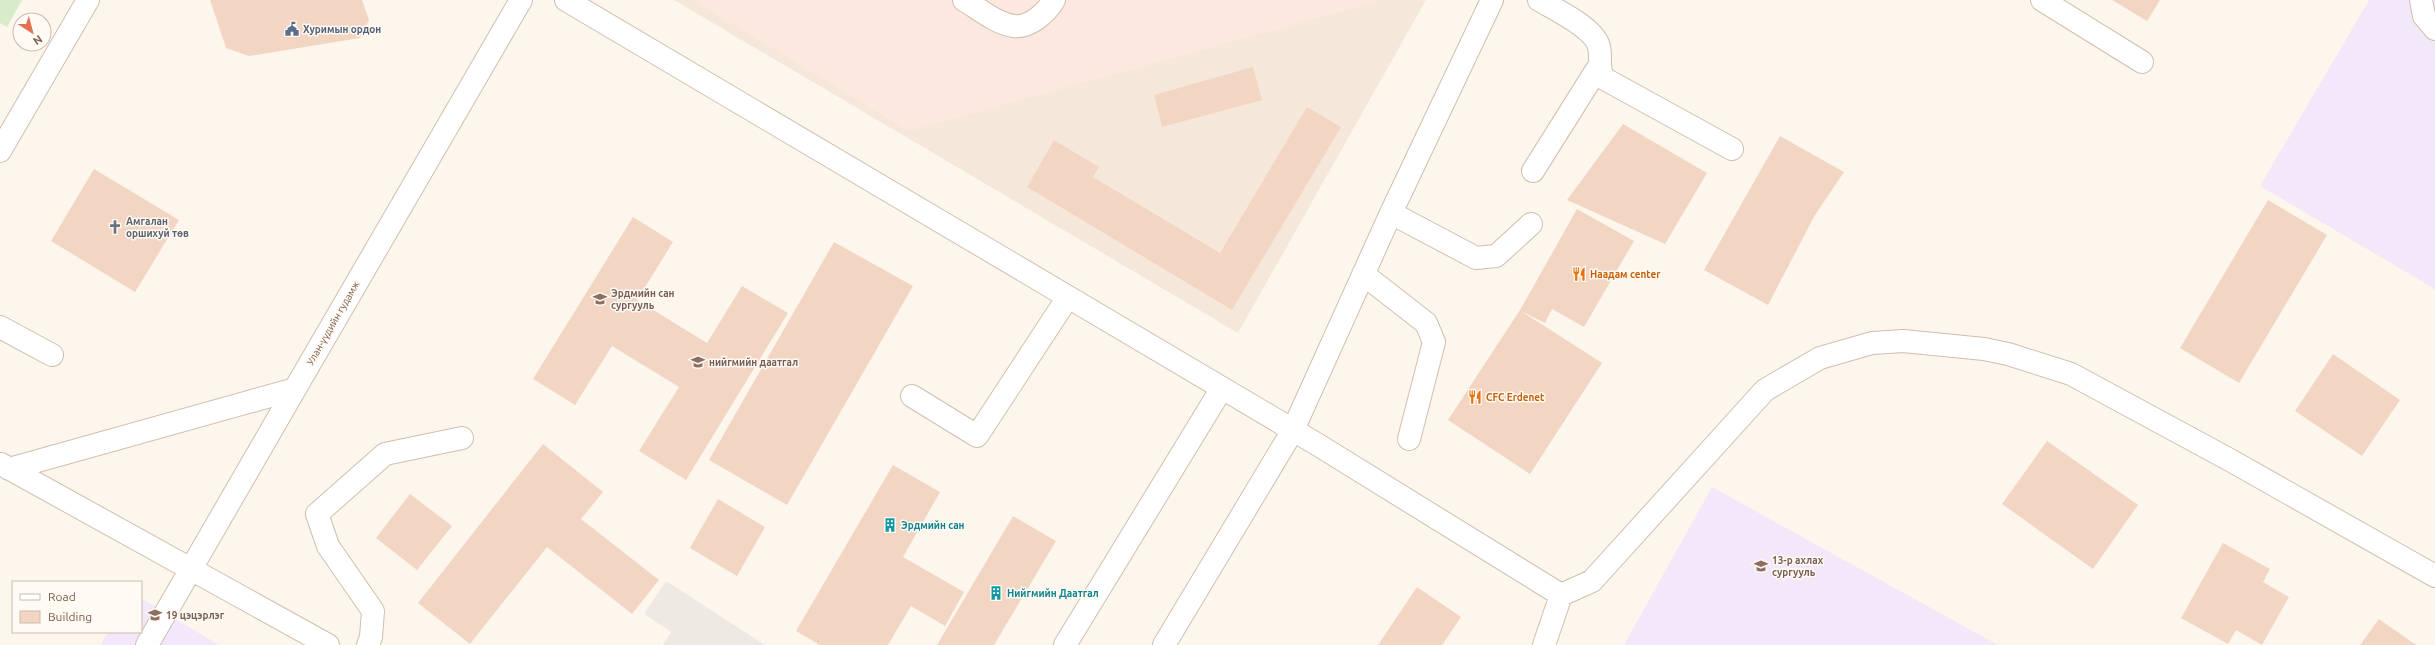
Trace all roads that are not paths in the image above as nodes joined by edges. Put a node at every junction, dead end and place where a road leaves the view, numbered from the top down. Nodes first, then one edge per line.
1 (88, 0) edge
2 (521, 0) edge
3 (566, 0) edge
4 (964, 0) edge
5 (1054, 0) edge
6 (1492, 0) edge
7 (1539, 0) edge
8 (2042, 0) edge
9 (2421, 0) edge
10 (2435, 29) edge
11 (2142, 62) dead end
12 (1599, 66) junction
13 (1732, 149) dead end
14 (0, 151) edge
15 (1533, 171) dead end
16 (1391, 213) junction
17 (1531, 224) dead end
18 (1363, 274) junction
19 (1068, 297) junction
20 (0, 327) edge
21 (52, 355) dead end
22 (1222, 388) junction
23 (295, 389) junction
24 (912, 396) dead end
25 (1293, 430) junction
26 (462, 438) dead end
27 (1409, 439) dead end
28 (3, 472) edge
29 (191, 569) junction
30 (2435, 576) edge
31 (1561, 595) junction
32 (147, 645) edge
33 (328, 645) edge
34 (368, 645) edge
35 (1066, 645) edge
36 (1164, 645) edge
37 (1544, 645) edge

1 - 14 street
2 - 23 street, Улан-үүдийн гудамж
3 - 19 street
4 - 5 street
6 - 16 street
7 - 12 street
8 - 11 street
9 - 10 street
12 - 13 street
12 - 15 street
16 - 17 street
16 - 18 street
18 - 25 street
18 - 27 street
19 - 22 street
19 - 24 street
20 - 21 street
22 - 25 street
22 - 35 street
23 - 28 street
23 - 29 street, Улан-үүдийн гудамж
25 - 31 street
25 - 36 street
26 - 34 street
28 - 29 street
29 - 32 street, Улан-үүдийн гудамж
29 - 33 street
30 - 31 street
31 - 37 street

